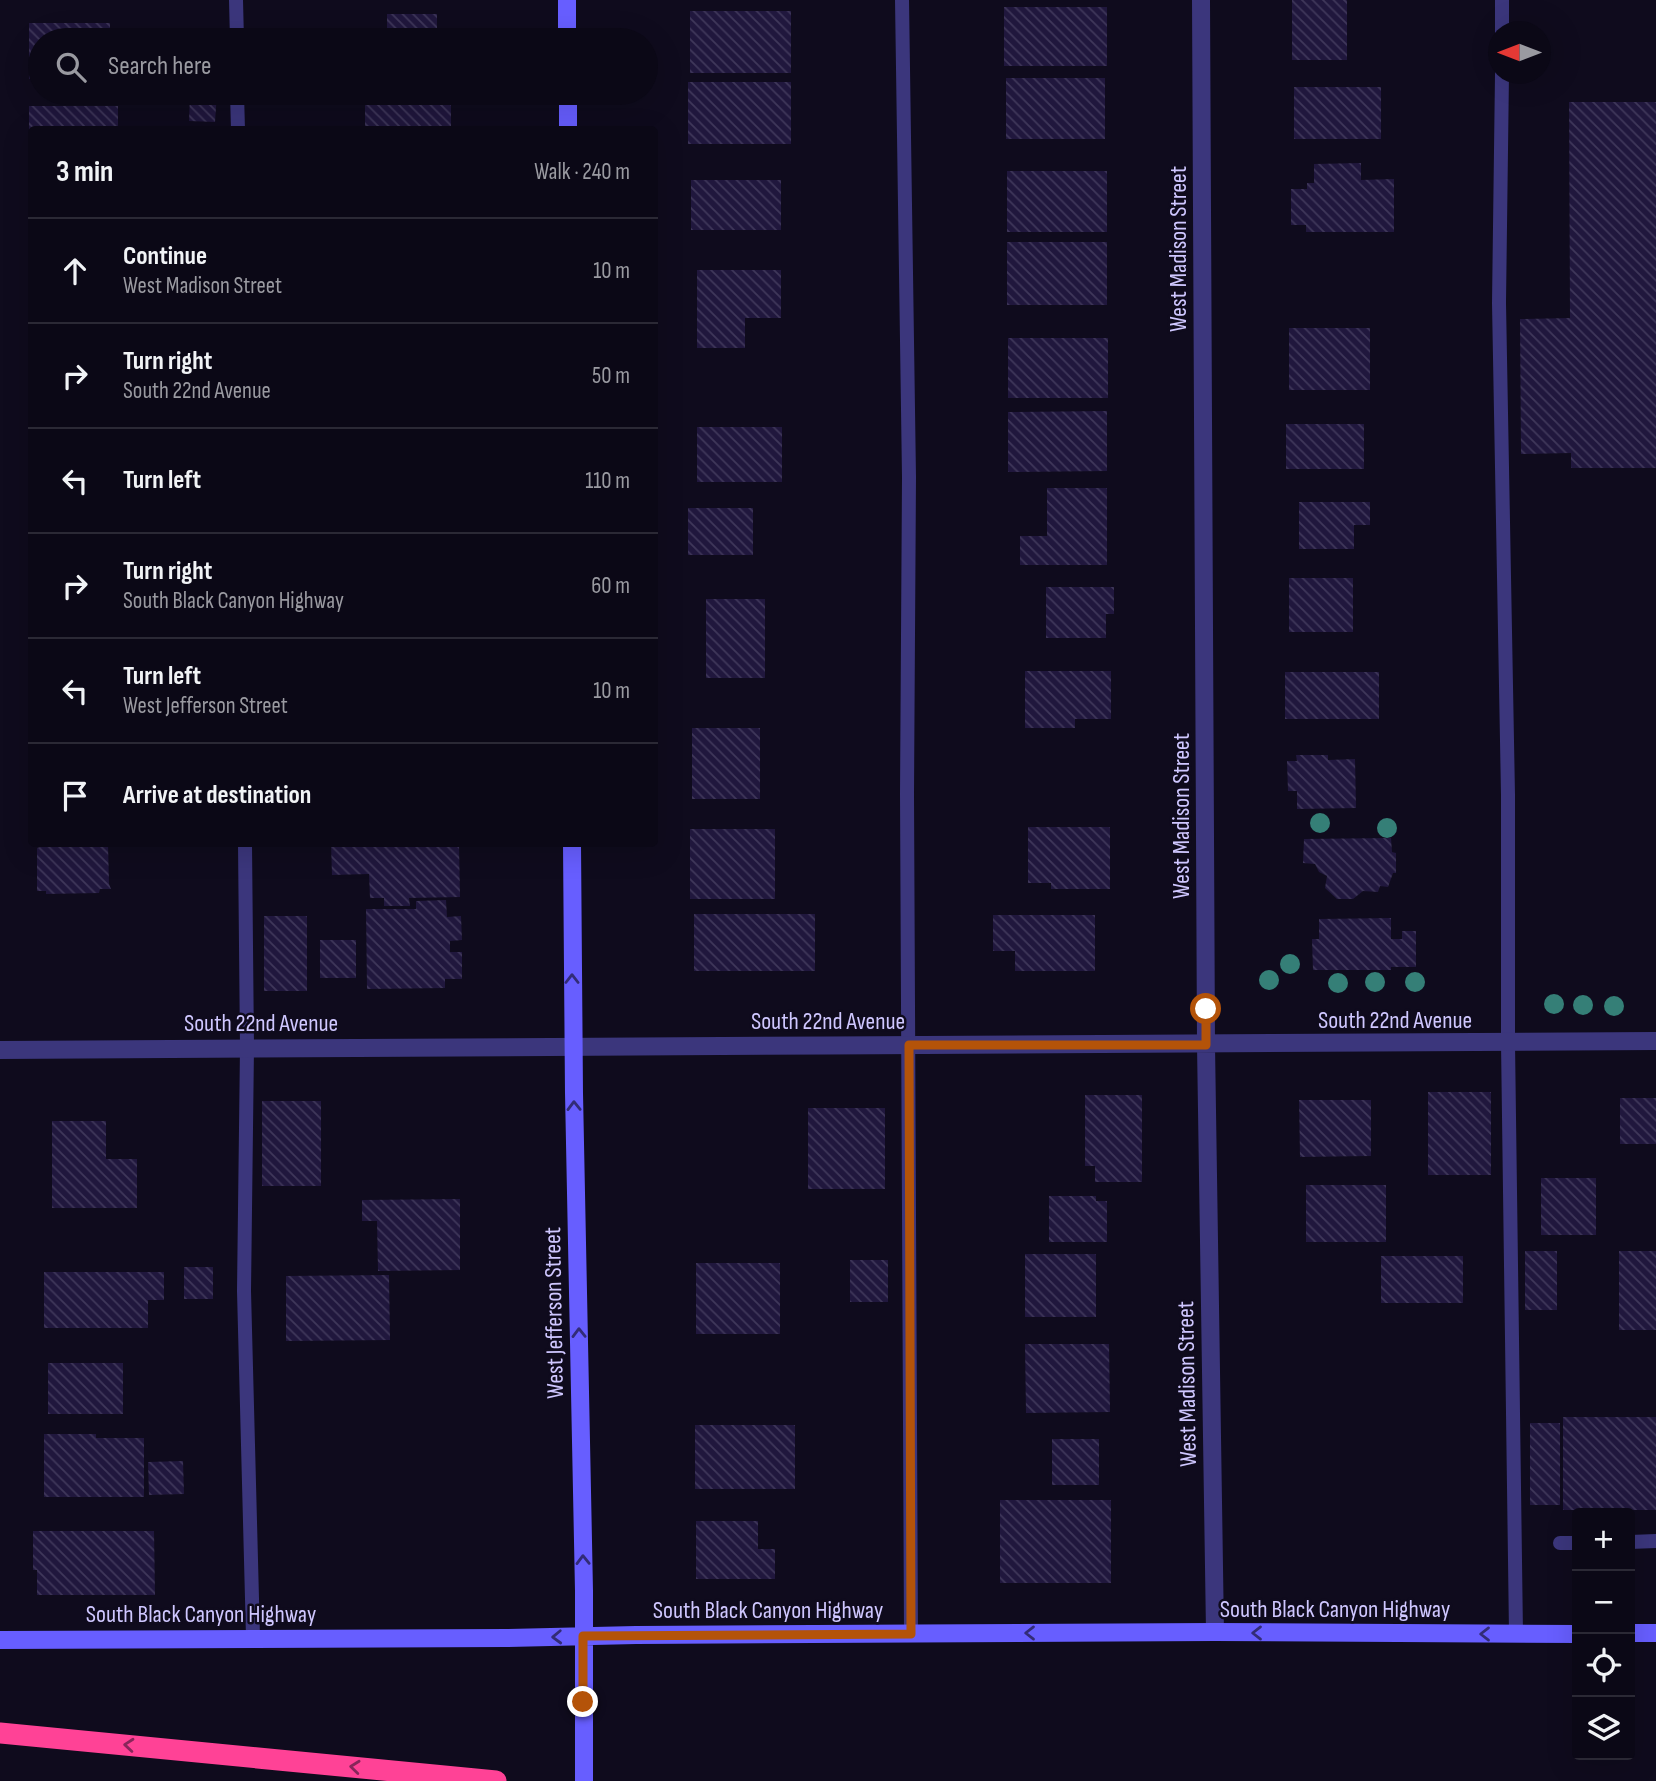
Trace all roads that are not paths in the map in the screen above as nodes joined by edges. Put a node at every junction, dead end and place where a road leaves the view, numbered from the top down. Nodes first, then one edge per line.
1 (236, 0) edge
2 (567, 0) edge
3 (902, 0) edge
4 (1201, 0) edge
5 (1503, 0) edge
6 (1502, 21) edge
7 (237, 28) edge
8 (567, 28) edge
9 (1502, 84) edge
10 (237, 105) edge
11 (568, 105) edge
12 (238, 126) edge
13 (568, 126) edge
14 (245, 847) edge
15 (572, 847) edge
16 (1656, 1041) edge
17 (1508, 1044) junction
18 (909, 1045) junction
19 (1206, 1045) junction
20 (247, 1046) junction
21 (573, 1047) junction
22 (0, 1050) edge
23 (1656, 1541) edge
24 (1635, 1542) edge
25 (1560, 1543) dead end
26 (1572, 1543) edge
27 (1215, 1632) junction
28 (1635, 1633) edge
29 (1656, 1633) edge
30 (911, 1634) junction
31 (1516, 1634) junction
32 (1572, 1634) edge
33 (583, 1636) junction
34 (253, 1637) junction
35 (0, 1640) edge
36 (0, 1733) edge
37 (496, 1781) edge
38 (584, 1781) edge

1 - 7 lane
2 - 8 main road
3 - 18 lane
4 - 19 street, West Madison Street
5 - 6 lane
9 - 17 lane
10 - 12 lane
11 - 13 main road
14 - 20 lane
21 -> 15 main road, West Jefferson Street
16 - 17 street, South 22nd Avenue
17 - 19 street, South 22nd Avenue
17 - 31 lane
18 - 19 street, South 22nd Avenue
18 - 21 street, South 22nd Avenue
18 - 30 lane
19 - 27 street, West Madison Street
20 - 21 street, South 22nd Avenue
20 - 22 street, South 22nd Avenue
20 - 34 lane
33 -> 21 main road, West Jefferson Street
23 - 24 lane
25 - 26 lane
27 -> 30 main road, South Black Canyon Highway
31 -> 27 main road, South Black Canyon Highway
28 - 29 main road
30 - 33 main road, South Black Canyon Highway
31 - 32 main road, South Black Canyon Highway
33 -> 34 main road, South Black Canyon Highway
33 - 38 main road, West Jefferson Street
34 - 35 main road, South Black Canyon Highway
37 -> 36 highway

